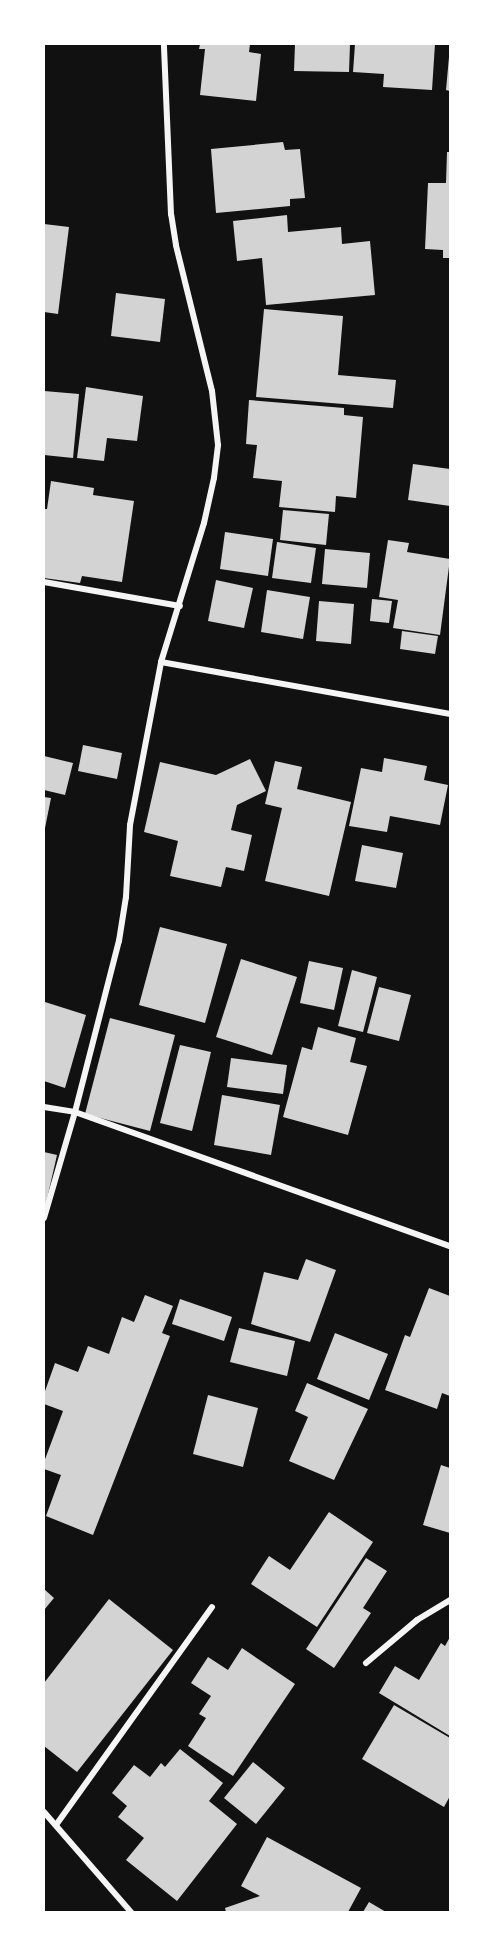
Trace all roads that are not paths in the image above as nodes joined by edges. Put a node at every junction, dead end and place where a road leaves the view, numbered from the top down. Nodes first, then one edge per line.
1 (164, 44) edge
2 (44, 582) edge
3 (180, 606) junction
4 (161, 662) junction
5 (450, 714) edge
6 (44, 1107) edge
7 (75, 1112) junction
8 (44, 1218) edge
9 (450, 1246) edge
10 (450, 1600) edge
11 (212, 1607) dead end
12 (366, 1663) dead end
13 (44, 1812) edge
14 (56, 1825) junction
15 (130, 1912) edge

1 - 3 street
2 - 3 street
3 - 4 street
4 - 5 street
4 - 7 street
6 - 7 street
7 - 8 street
7 - 9 street
10 - 12 street
11 - 14 street
13 - 14 street
14 - 15 street

